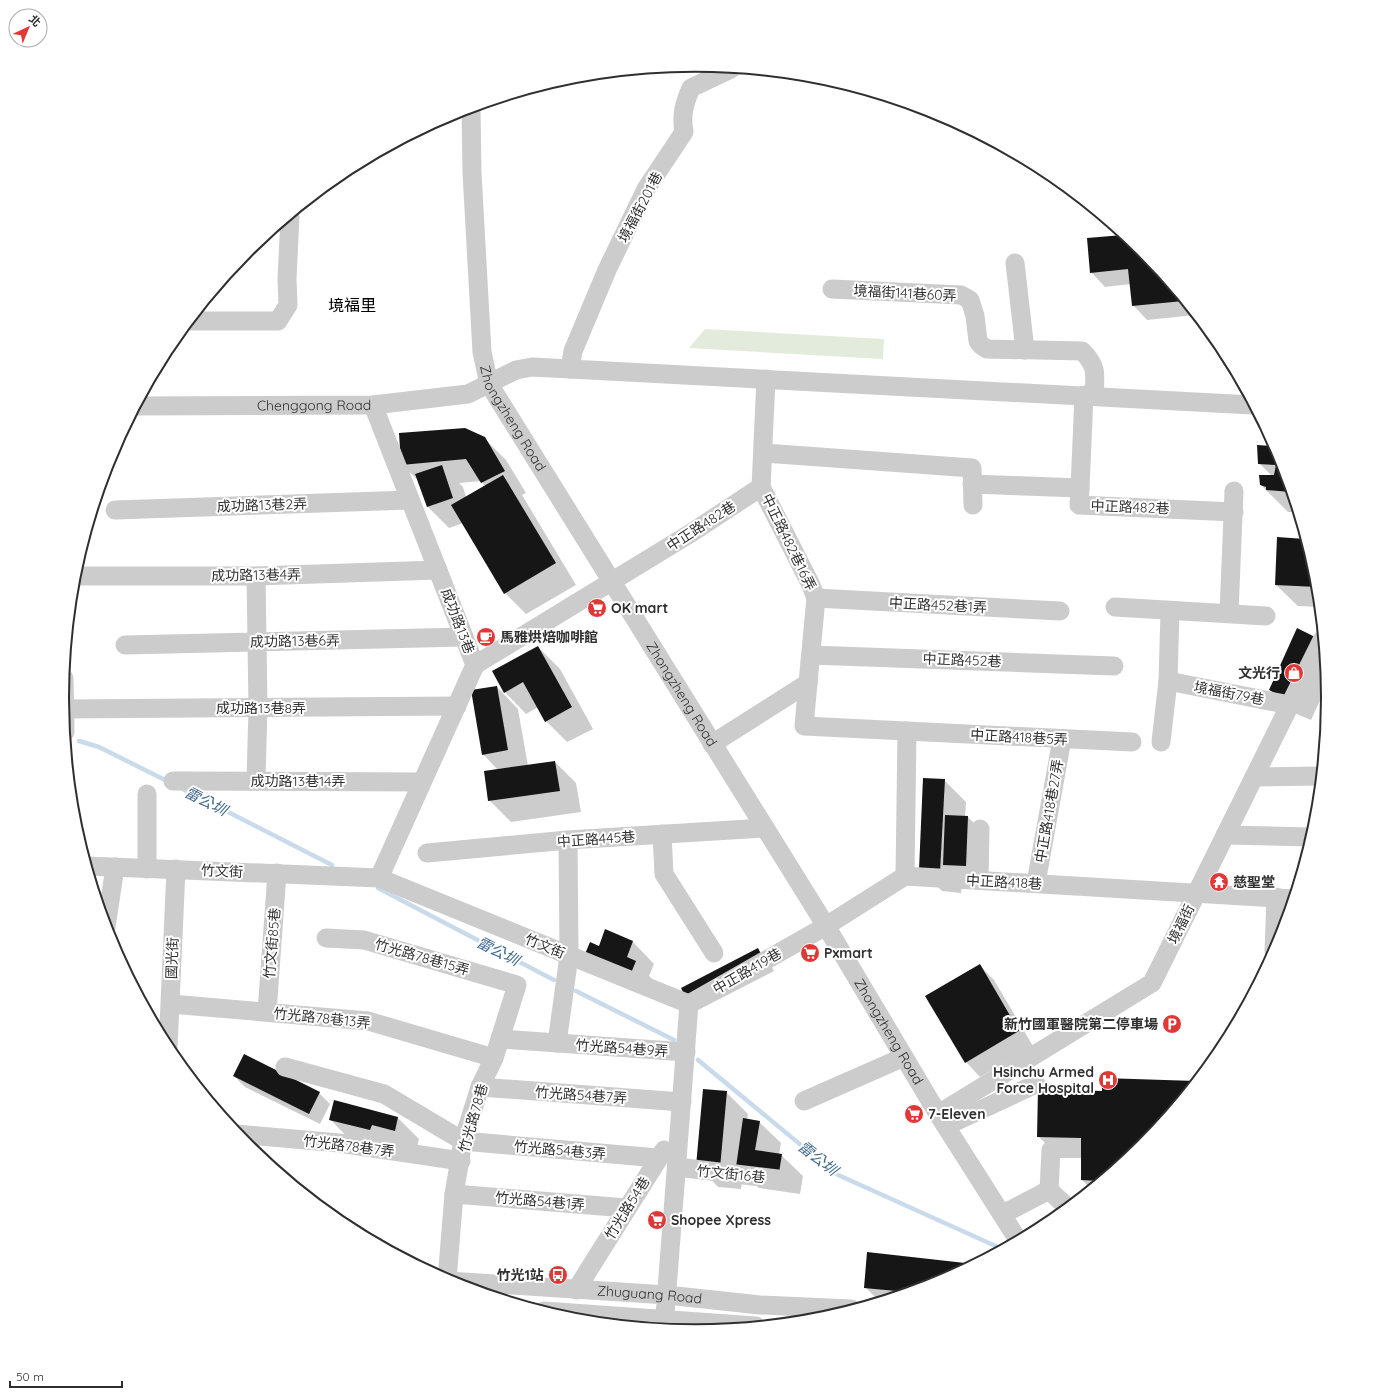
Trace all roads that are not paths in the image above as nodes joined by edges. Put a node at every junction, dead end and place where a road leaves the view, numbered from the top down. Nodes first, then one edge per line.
1 (722, 73) edge
2 (471, 114) edge
3 (290, 222) edge
4 (1015, 263) dead end
5 (832, 289) dead end
6 (195, 321) edge
7 (1026, 350) junction
8 (570, 369) junction
9 (766, 379) junction
10 (489, 384) junction
11 (1089, 395) junction
12 (373, 404) junction
13 (1247, 405) edge
14 (142, 406) edge
15 (764, 453) junction
16 (972, 484) junction
17 (762, 486) junction
18 (1080, 488) junction
19 (1234, 491) dead end
20 (410, 500) junction
21 (973, 505) dead end
22 (115, 510) dead end
23 (1234, 512) junction
24 (438, 570) junction
25 (81, 576) edge
26 (256, 576) junction
27 (612, 582) junction
28 (816, 598) junction
29 (1115, 607) dead end
30 (1170, 610) junction
31 (1060, 611) dead end
32 (1229, 614) junction
33 (1266, 616) dead end
34 (464, 636) junction
35 (257, 642) junction
36 (125, 645) dead end
37 (1319, 646) edge
38 (811, 655) junction
39 (476, 665) junction
40 (1114, 666) dead end
41 (1168, 681) junction
42 (808, 683) junction
43 (1290, 705) junction
44 (457, 706) junction
45 (258, 708) junction
46 (69, 709) edge
47 (906, 731) junction
48 (1062, 739) junction
49 (1132, 742) dead end
50 (1161, 742) dead end
51 (712, 744) junction
52 (1316, 776) edge
53 (1254, 777) junction
54 (256, 780) junction
55 (173, 781) dead end
56 (422, 782) junction
57 (148, 794) dead end
58 (765, 828) junction
59 (980, 829) dead end
60 (662, 834) junction
61 (1225, 835) junction
62 (1306, 836) edge
63 (568, 840) junction
64 (427, 853) dead end
65 (92, 866) edge
66 (115, 867) junction
67 (147, 869) junction
68 (176, 869) junction
69 (278, 873) junction
70 (905, 876) junction
71 (379, 878) junction
72 (980, 880) junction
73 (1036, 883) junction
74 (1197, 892) junction
75 (1284, 898) edge
76 (108, 915) edge
77 (1280, 921) edge
78 (826, 926) junction
79 (326, 938) dead end
80 (714, 953) dead end
81 (569, 956) junction
82 (517, 985) joint
83 (171, 1004) junction
84 (690, 1004) junction
85 (266, 1012) junction
86 (169, 1036) edge
87 (500, 1039) junction
88 (557, 1043) junction
89 (686, 1052) junction
90 (904, 1057) junction
91 (494, 1058) junction
92 (285, 1067) dead end
93 (1036, 1084) dead end
94 (480, 1087) junction
95 (804, 1101) dead end
96 (682, 1102) junction
97 (942, 1120) junction
98 (680, 1128) junction
99 (246, 1135) edge
100 (463, 1141) junction
101 (1051, 1150) dead end
102 (658, 1158) junction
103 (460, 1161) junction
104 (676, 1167) junction
105 (786, 1180) dead end
106 (1049, 1190) junction
107 (454, 1194) junction
108 (1064, 1204) edge
109 (626, 1208) junction
110 (1003, 1214) junction
111 (1025, 1231) edge
112 (1016, 1236) edge
113 (448, 1274) edge
114 (468, 1282) edge
115 (576, 1290) junction
116 (667, 1295) junction
117 (831, 1309) edge
118 (598, 1316) edge
119 (664, 1323) edge
120 (692, 1324) edge

1 - 8 street, 境福街201巷
2 - 10 street, Zhongzheng Road
3 - 6 street
4 - 7 street
5 - 7 street, 境福街141巷60弄
7 - 11 street, 境福街141巷60弄
8 - 9 street, Chenggong Road
8 - 10 street, Chenggong Road
9 - 11 street, Chenggong Road
9 - 15 street
10 - 12 street, Chenggong Road
10 - 27 street, Zhongzheng Road
11 - 13 street, Chenggong Road
11 - 18 street, 境福街141巷60弄
12 - 14 street, Chenggong Road
12 - 20 street, 成功路13巷
15 - 16 street
15 - 17 street
16 - 18 street, 中正路482巷
16 - 21 street
17 - 27 street, 中正路482巷
17 - 28 street, 中正路482巷16弄
18 - 23 street, 中正路482巷
19 - 23 street
20 - 22 street, 成功路13巷2弄
20 - 24 street, 成功路13巷
23 - 32 street
24 - 26 street, 成功路13巷4弄
24 - 34 street, 成功路13巷
25 - 26 street, 成功路13巷4弄
26 - 35 street
27 - 39 street, 中正路482巷
27 - 51 street, Zhongzheng Road
28 - 31 street, 中正路452巷1弄
28 - 38 street
29 - 30 street
30 - 32 street
30 - 41 street
32 - 33 street
34 - 35 street, 成功路13巷6弄
34 - 39 street, 成功路13巷
35 - 36 street, 成功路13巷6弄
35 - 45 street
37 - 43 street, 境福街
38 - 40 street, 中正路452巷
38 - 42 street
39 - 44 street, 成功路13巷
41 - 43 street, 境福街79巷
41 - 50 street
42 - 47 street, 中正路418巷5弄
42 - 51 street
43 - 53 street, 境福街
44 - 45 street, 成功路13巷8弄
44 - 56 street, 成功路13巷
45 - 46 street, 成功路13巷8弄
45 - 54 street
47 - 48 street, 中正路418巷5弄
47 - 70 street
48 - 49 street, 中正路418巷5弄
48 - 73 street, 中正路418巷27弄
51 - 58 street, Zhongzheng Road
52 - 53 street
53 - 61 street, 境福街
54 - 55 street, 成功路13巷14弄
54 - 56 street, 成功路13巷14弄
56 - 71 street, 成功路13巷
57 - 67 street
58 - 60 street, 中正路445巷
58 - 78 street, Zhongzheng Road
59 - 72 street
60 - 63 street, 中正路445巷
60 - 80 street
61 - 62 street
61 - 74 street, 境福街
63 - 64 street, 中正路445巷
63 - 81 street, 竹光路54巷9弄
65 - 66 street, 竹文街
66 - 67 street, 竹文街
66 - 76 street
67 - 68 street, 竹文街
68 - 69 street, 竹文街
68 - 83 street, 國光街
69 - 71 street, 竹文街
69 - 85 street, 竹文街85巷
70 - 72 street, 中正路418巷
70 - 78 street
71 - 81 street, 竹文街
72 - 73 street, 中正路418巷
73 - 74 street, 中正路418巷
74 - 75 street, 中正路418巷
74 - 97 street, 境福街
75 - 77 street
78 - 84 street, 中正路419巷
78 - 90 street, Zhongzheng Road
79 - 82 street, 竹光路78巷15弄
81 - 84 street, 竹文街
81 - 88 street, 竹光路54巷9弄
82 - 87 street, 竹光路78巷
83 - 85 street, 竹光路78巷13弄
83 - 86 street, 國光街
84 - 89 street
85 - 91 street, 竹光路78巷13弄
87 - 88 street, 竹光路54巷9弄
87 - 91 street, 竹光路78巷
88 - 89 street, 竹光路54巷9弄
89 - 96 street
90 - 95 street
90 - 97 street, Zhongzheng Road
91 - 94 street, 竹光路78巷
92 - 100 street
93 - 97 street
94 - 96 street, 竹光路54巷7弄
94 - 100 street, 竹光路78巷
96 - 98 street
97 - 110 street, Zhongzheng Road
98 - 102 street, 竹光路54巷
98 - 104 street
99 - 103 street, 竹光路78巷7弄
100 - 102 street, 竹光路54巷3弄
100 - 103 street, 竹光路78巷
101 - 106 street
102 - 109 street, 竹光路54巷
103 - 107 street, 竹光路78巷
104 - 105 street, 竹文街16巷
104 - 116 street
106 - 108 street
106 - 110 street
107 - 109 street, 竹光路54巷1弄
107 - 113 street, 竹光路78巷
109 - 115 street, 竹光路54巷
110 - 111 street
110 - 112 street, Zhongzheng Road
114 - 115 street, Zhuguang Road
115 - 116 street, Zhuguang Road
116 - 117 street, Zhuguang Road
116 - 119 street
118 - 119 street, Zhuguang Road
119 - 120 street, Zhuguang Road

